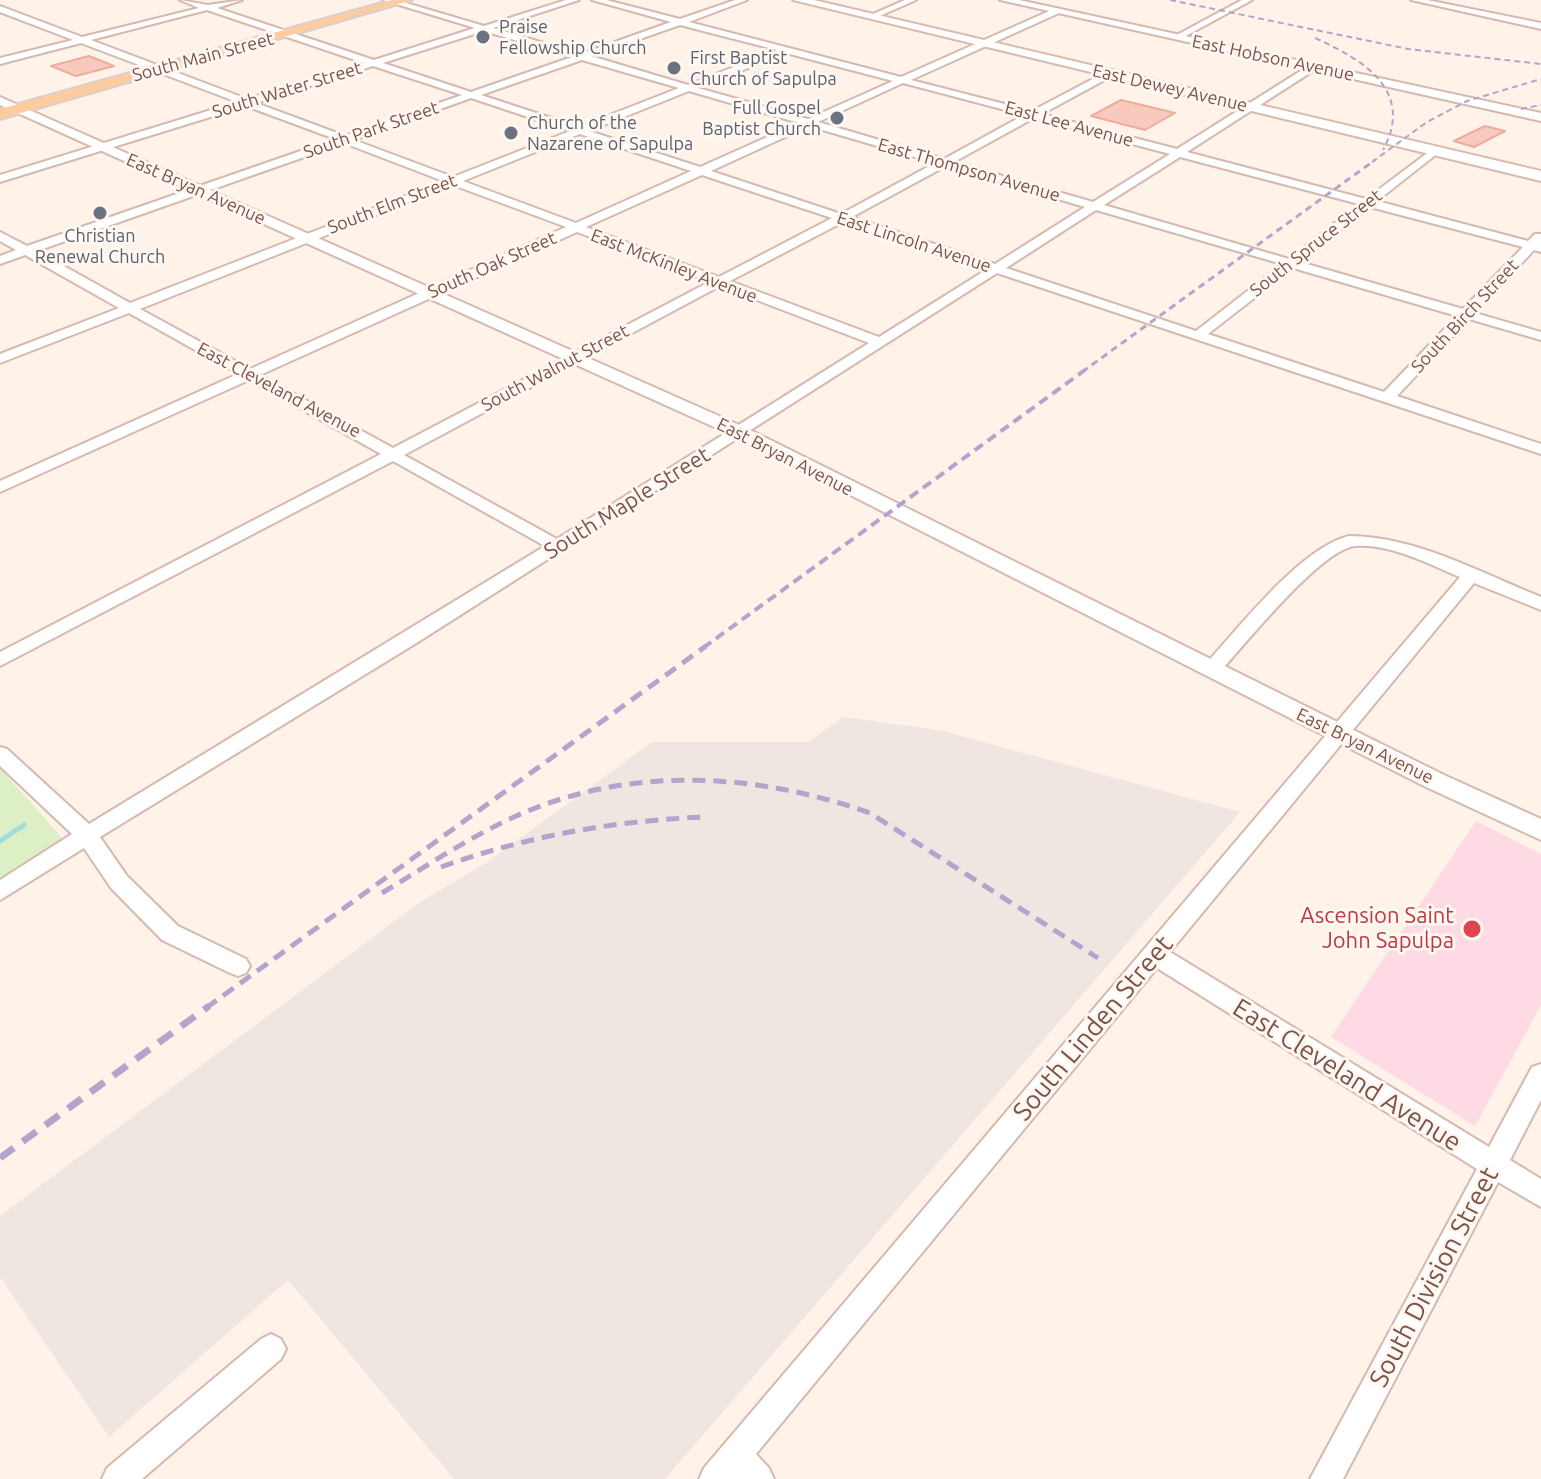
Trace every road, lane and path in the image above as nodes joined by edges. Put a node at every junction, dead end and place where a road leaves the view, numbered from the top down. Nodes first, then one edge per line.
1 (184, 0) edge
2 (238, 0) edge
3 (575, 0) edge
4 (596, 0) edge
5 (743, 0) edge
6 (799, 0) edge
7 (912, 0) edge
8 (1005, 0) edge
9 (1248, 0) edge
10 (1418, 0) edge
11 (397, 1) edge
12 (208, 8) junction
13 (0, 9) edge
14 (1056, 11) junction
15 (870, 17) junction
16 (679, 23) junction
17 (1541, 26) edge
18 (487, 29) junction
19 (287, 34) junction
20 (1177, 37) junction
21 (81, 40) junction
22 (983, 44) junction
23 (785, 50) junction
24 (583, 58) junction
25 (0, 61) edge
26 (374, 63) junction
27 (1313, 67) junction
28 (156, 70) junction
29 (1109, 74) junction
30 (901, 80) junction
31 (689, 89) junction
32 (469, 96) junction
33 (0, 101) edge
34 (249, 102) junction
35 (1250, 107) junction
36 (18, 109) junction
37 (0, 114) edge
38 (1034, 115) junction
39 (1541, 117) edge
40 (811, 124) junction
41 (578, 132) junction
42 (343, 140) junction
43 (104, 147) junction
44 (1434, 151) junction
45 (1179, 153) junction
46 (944, 162) junction
47 (700, 172) junction
48 (1541, 176) edge
49 (0, 179) edge
50 (452, 181) junction
51 (196, 190) junction
52 (1366, 203) junction
53 (1095, 207) junction
54 (841, 218) junction
55 (576, 228) junction
56 (0, 236) edge
57 (306, 238) junction
58 (1538, 243) edge
59 (24, 251) junction
60 (0, 260) edge
61 (1289, 264) junction
62 (995, 268) junction
63 (718, 283) junction
64 (429, 294) junction
65 (129, 309) junction
66 (1466, 315) junction
67 (1198, 336) junction
68 (1541, 336) edge
69 (879, 342) junction
70 (571, 358) junction
71 (0, 359) edge
72 (250, 375) junction
73 (1388, 397) junction
74 (740, 432) junction
75 (1541, 449) edge
76 (395, 454) junction
77 (0, 487) edge
78 (557, 546) junction
79 (1470, 576) junction
80 (1541, 604) edge
81 (0, 660) edge
82 (1211, 670) junction
83 (1338, 733) junction
84 (0, 754) edge
85 (1541, 830) edge
86 (86, 834) junction
87 (0, 891) edge
88 (1154, 954) junction
89 (238, 966) dead end
90 (1541, 1075) edge
91 (1493, 1165) junction
92 (1541, 1194) edge
93 (271, 1349) dead end
94 (725, 1467) edge
95 (118, 1479) edge
96 (758, 1479) edge
97 (1326, 1479) edge

1 - 12 street, East Lincoln Avenue
2 - 12 street
3 - 18 street, South Water Street
4 - 16 street, East Lee Avenue
5 - 16 street, South Park Street
6 - 15 main road, East Dewey Avenue
7 - 15 street
8 - 14 street, East Hobson Avenue
9 - 20 street
10 - 17 street
11 - 18 street, East Thompson Avenue
11 - 19 main road, South Main Street
12 - 19 street, East Lincoln Avenue
12 - 21 street
13 - 21 street, East McKinley Avenue
14 - 20 street, East Hobson Avenue
14 - 22 street, South Oak Street
15 - 22 main road, East Dewey Avenue
16 - 23 street, East Lee Avenue
16 - 24 street, South Park Street
18 - 24 street, East Thompson Avenue
18 - 26 street, South Water Street
19 - 26 street, East Lincoln Avenue
19 - 28 main road, South Main Street
20 - 27 street, East Hobson Avenue
21 - 25 street
21 - 28 street, East McKinley Avenue
22 - 29 main road, East Dewey Avenue
22 - 30 street, South Oak Street
23 - 30 street, East Lee Avenue
23 - 31 street, South Elm Street
24 - 31 street, East Thompson Avenue
24 - 32 street, South Park Street
26 - 32 street, East Lincoln Avenue
26 - 34 street, South Water Street
27 - 35 street, South Maple Street
27 - 39 street, East Hobson Avenue
28 - 34 street, East McKinley Avenue
28 - 36 main road, South Main Street
29 - 35 main road, East Dewey Avenue
29 - 38 street, South Walnut Street
30 - 38 street, East Lee Avenue
30 - 40 street, South Oak Street
31 - 40 street, East Thompson Avenue
31 - 41 street, South Elm Street
32 - 41 street, East Lincoln Avenue
32 - 42 street, South Park Street
33 - 36 street, East Bryan Avenue
34 - 42 street, East McKinley Avenue
34 - 43 street, South Water Street
35 - 44 main road, East Dewey Avenue
35 - 45 street, South Maple Street
36 - 37 main road, South Main Street
36 - 43 street, East Bryan Avenue
38 - 45 street, East Lee Avenue
38 - 46 street, South Walnut Street
40 - 46 street, East Thompson Avenue
40 - 47 street, South Oak Street
41 - 47 street, East Lincoln Avenue
41 - 50 street, South Elm Street
42 - 50 street, East McKinley Avenue
42 - 51 street, South Park Street
43 - 49 street, South Water Street
43 - 51 street, East Bryan Avenue
44 - 48 main road, East Dewey Avenue
44 - 52 street, South Spruce Street
45 - 52 street, East Lee Avenue
45 - 53 street, South Maple Street
46 - 53 street, East Thompson Avenue
46 - 54 street, South Walnut Street
47 - 54 street, East Lincoln Avenue
47 - 55 street, South Oak Street
50 - 55 street, East McKinley Avenue
50 - 57 street, South Elm Street
51 - 57 street, East Bryan Avenue
51 - 59 street, South Park Street
52 - 58 street, East Lee Avenue
52 - 61 street, South Spruce Street
53 - 61 street, East Thompson Avenue
53 - 62 street, South Maple Street
54 - 62 street, East Lincoln Avenue
54 - 63 street, South Walnut Street
55 - 63 street, East McKinley Avenue
55 - 64 street, South Oak Street
56 - 59 street, East Cleveland Avenue
57 - 64 street, East Bryan Avenue
57 - 65 street, South Elm Street
58 - 66 street, South Birch Street
59 - 60 street, South Park Street
59 - 65 street, East Cleveland Avenue
61 - 66 street, East Thompson Avenue
61 - 67 street, South Spruce Street
62 - 67 street, East Lincoln Avenue
62 - 69 street, South Maple Street
63 - 69 street, East McKinley Avenue
63 - 70 street, South Walnut Street
64 - 70 street, East Bryan Avenue
64 - 72 street, South Oak Street
65 - 71 street, South Elm Street
65 - 72 street, East Cleveland Avenue
66 - 68 street, East Thompson Avenue
66 - 73 street, South Birch Street
67 - 73 street, East Lincoln Avenue
69 - 74 street, South Maple Street
70 - 74 street, East Bryan Avenue
70 - 76 street, South Walnut Street
72 - 76 street, East Cleveland Avenue
72 - 77 street, South Oak Street
73 - 75 street, East Lincoln Avenue
74 - 78 street, South Maple Street
74 - 82 street, East Bryan Avenue
76 - 78 street, East Cleveland Avenue
76 - 81 street, South Walnut Street
78 - 86 street, South Maple Street
79 - 80 street
79 - 82 street
79 - 83 street, South Linden Street
82 - 83 street, East Bryan Avenue
83 - 85 street, East Bryan Avenue
83 - 88 street, South Linden Street
84 - 86 street
86 - 87 street, South Maple Street
86 - 89 street
88 - 91 street, East Cleveland Avenue
88 - 94 street, South Linden Street
90 - 91 street, South Division Street
91 - 92 street, East Cleveland Avenue
91 - 97 street, South Division Street
93 - 95 street
94 - 96 street

